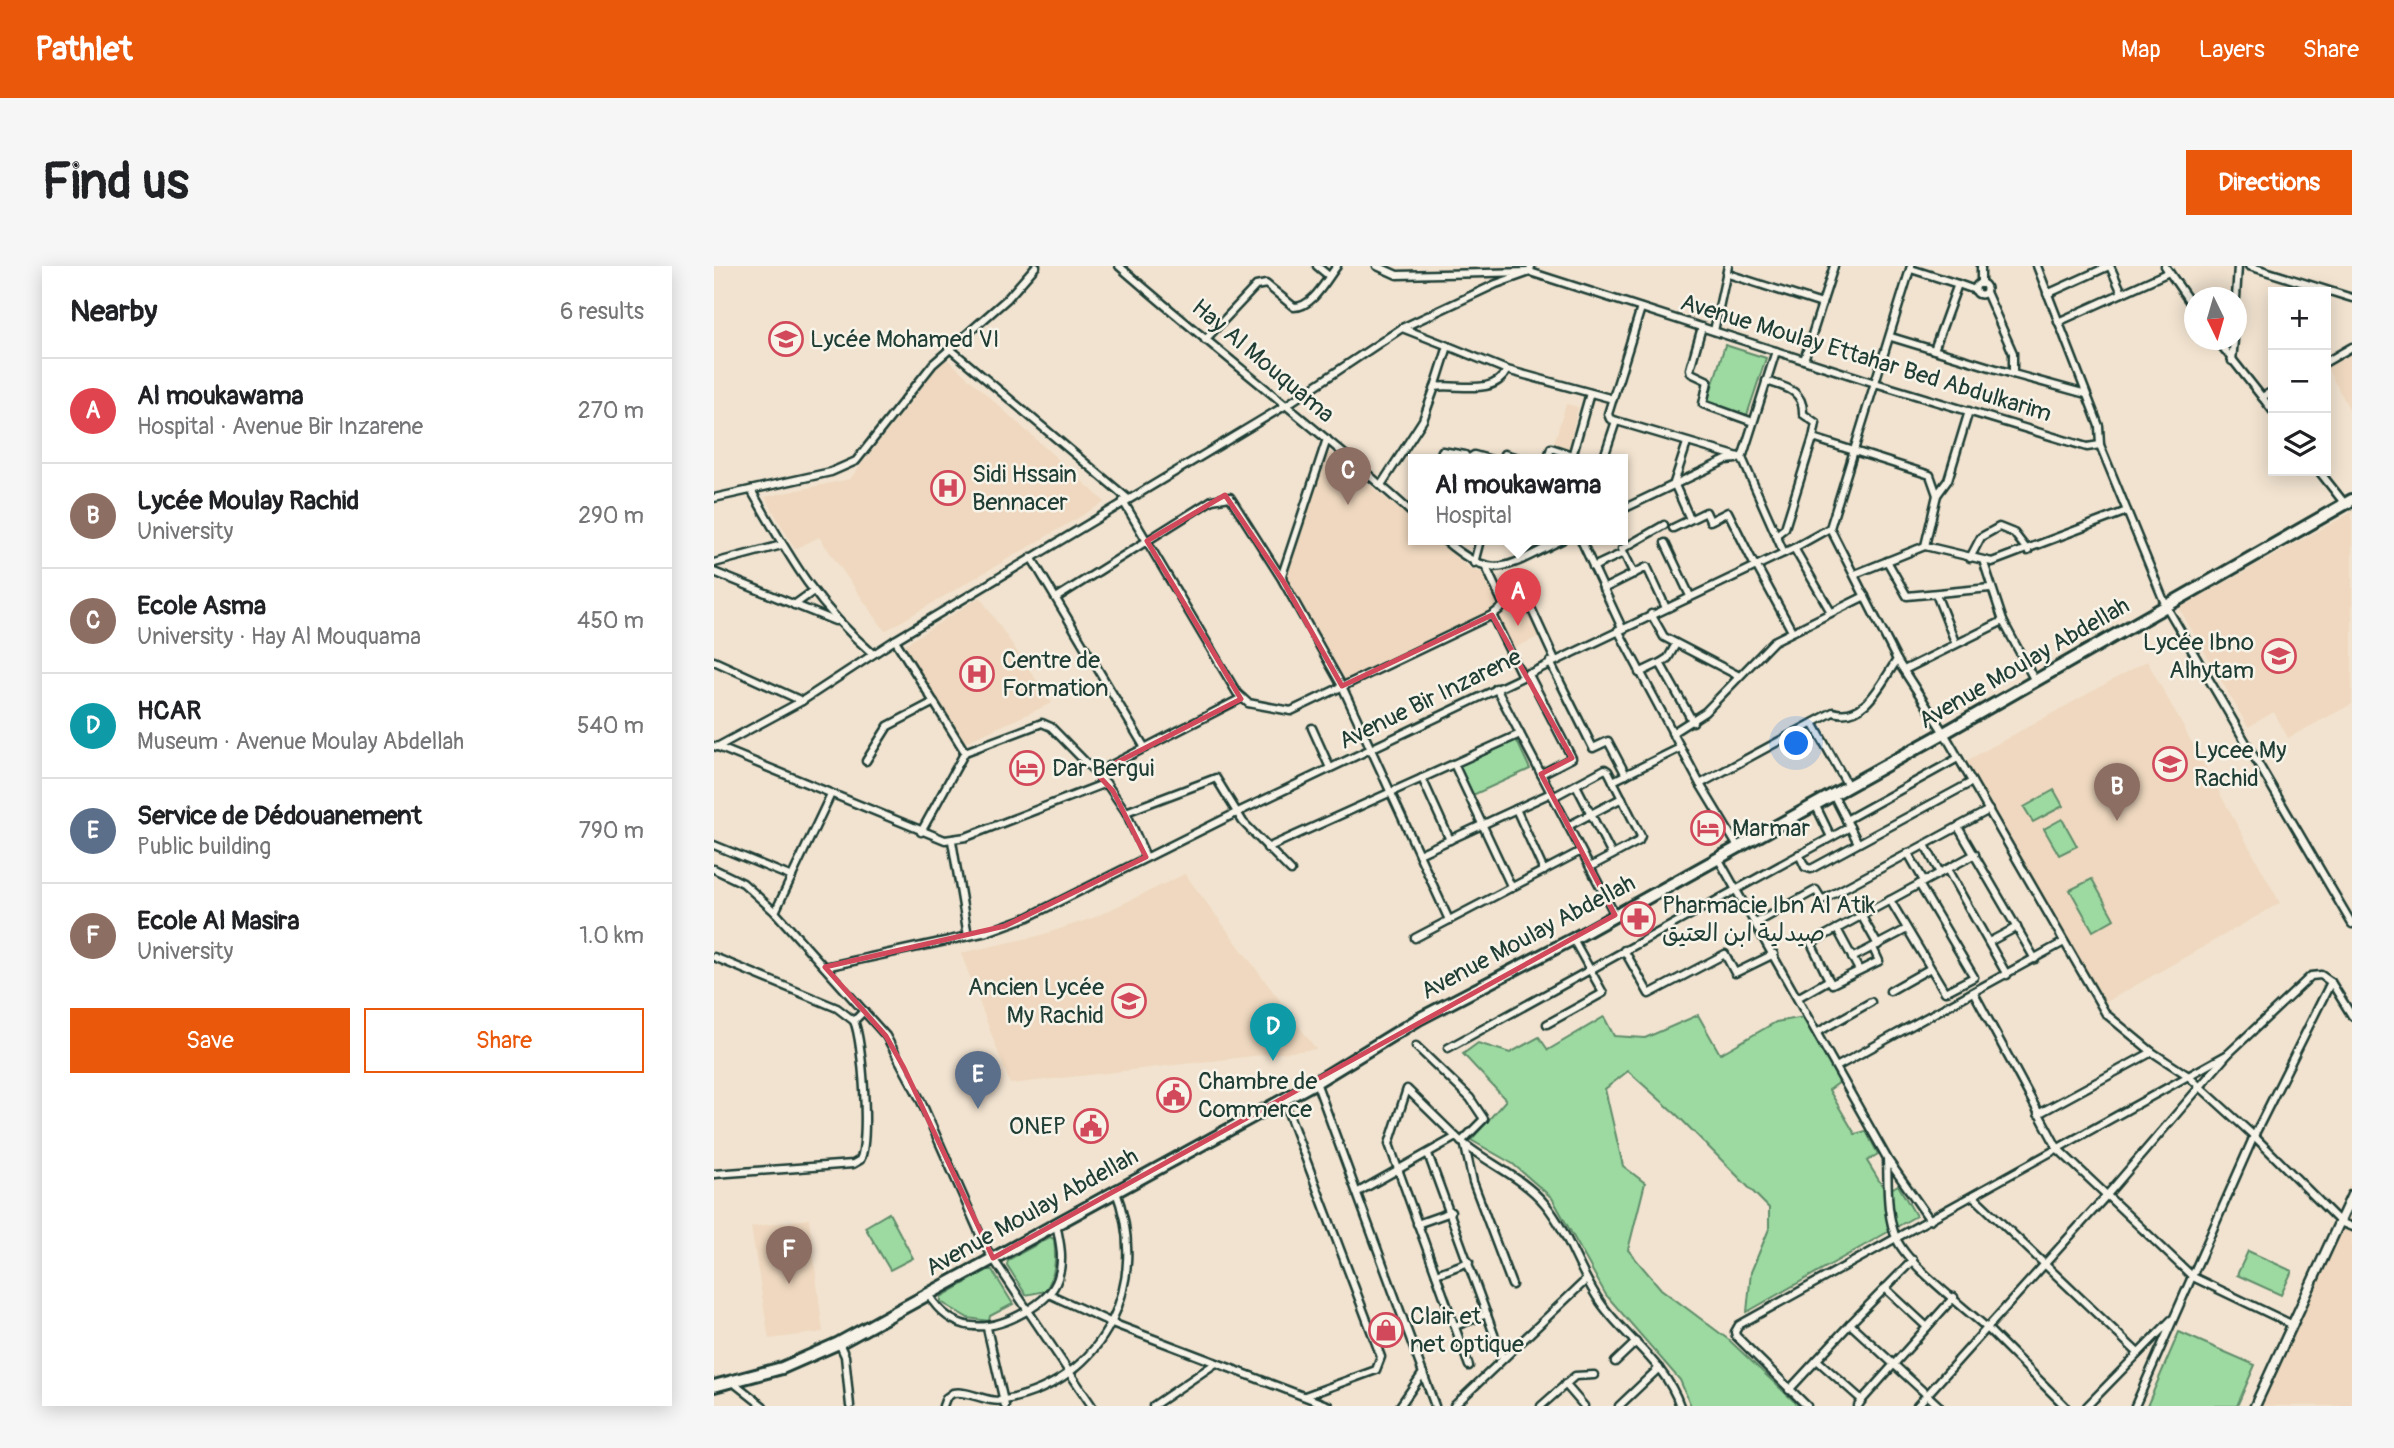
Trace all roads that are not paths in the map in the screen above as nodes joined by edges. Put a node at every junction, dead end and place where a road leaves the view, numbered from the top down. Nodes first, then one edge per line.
1 (1036, 266) edge
2 (1119, 266) edge
3 (1317, 266) edge
4 (1337, 266) edge
5 (1377, 266) edge
6 (1834, 266) edge
7 (1981, 266) edge
8 (2036, 266) edge
9 (2110, 266) edge
10 (2238, 266) edge
11 (2249, 266) edge
12 (1911, 267) edge
13 (1531, 269) edge
14 (2167, 269) edge
15 (1728, 270) edge
16 (1329, 276) junction
17 (1958, 284) junction
18 (1981, 284) junction
19 (2237, 287) edge
20 (1975, 290) junction
21 (1986, 292) junction
22 (2122, 293) junction
23 (2047, 294) junction
24 (2184, 294) edge
25 (2352, 298) edge
26 (1822, 304) junction
27 (1641, 308) junction
28 (2058, 322) junction
29 (1702, 327) junction
30 (1402, 328) junction
31 (1714, 331) junction
32 (1891, 337) junction
33 (1205, 340) junction
34 (1448, 346) junction
35 (2352, 347) edge
36 (949, 348) junction
37 (1934, 349) junction
38 (2224, 350) edge
39 (2233, 350) edge
40 (1776, 351) junction
41 (2331, 359) edge
42 (1804, 360) junction
43 (2232, 360) junction
44 (1507, 369) junction
45 (2013, 374) junction
46 (1766, 381) junction
47 (1875, 383) junction
48 (1434, 387) junction
49 (1590, 393) junction
50 (2086, 394) junction
51 (2268, 394) edge
52 (2262, 397) junction
53 (1613, 399) junction
54 (1288, 404) junction
55 (2268, 405) edge
56 (1969, 411) junction
57 (1616, 421) junction
58 (1753, 422) junction
59 (1813, 438) junction
60 (1327, 439) junction
61 (1687, 443) junction
62 (2100, 445) junction
63 (1853, 450) junction
64 (1441, 454) edge
65 (1457, 454) edge
66 (1548, 454) edge
67 (1565, 454) edge
68 (1573, 454) edge
69 (1605, 454) edge
70 (1742, 458) junction
71 (2324, 476) edge
72 (1674, 483) junction
73 (1381, 485) junction
74 (751, 490) junction
75 (1937, 495) junction
76 (714, 498) edge
77 (1125, 500) junction
78 (2348, 502) edge
79 (1628, 506) edge
80 (1408, 509) edge
81 (2127, 511) junction
82 (1690, 519) junction
83 (1664, 525) dead end
84 (1673, 528) dead end
85 (1830, 528) junction
86 (1776, 535) junction
87 (1147, 541) junction
88 (1665, 543) dead end
89 (782, 545) junction
90 (1450, 545) edge
91 (1479, 545) edge
92 (1545, 545) edge
93 (1583, 545) edge
94 (1925, 546) junction
95 (1794, 548) junction
96 (2028, 551) junction
97 (1623, 553) junction
98 (1784, 553) junction
99 (1031, 557) junction
100 (1970, 558) junction
101 (1887, 561) junction
102 (714, 563) edge
103 (1474, 563) junction
104 (1984, 563) junction
105 (1756, 566) junction
106 (1486, 567) junction
107 (1593, 567) junction
108 (714, 572) edge
109 (1634, 574) junction
110 (1855, 574) junction
111 (1283, 581) junction
112 (1990, 588) junction
113 (1604, 589) junction
114 (812, 592) junction
115 (1936, 594) junction
116 (1690, 596) junction
117 (1865, 596) junction
118 (1056, 598) junction
119 (794, 605) junction
120 (2166, 606) junction
121 (1504, 607) junction
122 (1666, 607) junction
123 (1831, 612) junction
124 (1651, 614) junction
125 (1492, 615) junction
126 (2003, 621) junction
127 (836, 622) junction
128 (1620, 629) junction
129 (1792, 631) junction
130 (895, 640) junction
131 (1955, 642) junction
132 (1676, 644) junction
133 (873, 654) junction
134 (1897, 660) junction
135 (1553, 661) junction
136 (714, 662) edge
137 (1660, 663) junction
138 (1904, 670) junction
139 (1639, 673) junction
140 (1525, 675) junction
141 (1739, 676) junction
142 (2035, 681) junction
143 (1342, 687) junction
144 (1496, 688) junction
145 (1242, 698) junction
146 (802, 701) junction
147 (934, 702) junction
148 (1693, 722) junction
149 (1813, 723) junction
150 (1312, 728) dead end
151 (1672, 733) junction
152 (1944, 733) junction
153 (1520, 734) junction
154 (716, 746) edge
155 (1145, 748) junction
156 (1371, 748) junction
157 (1680, 748) junction
158 (965, 752) junction
159 (1958, 758) junction
160 (866, 761) dead end
161 (1454, 764) junction
162 (1330, 768) junction
163 (1096, 773) junction
164 (1541, 774) junction
165 (1626, 775) junction
166 (1422, 778) junction
167 (1613, 781) junction
168 (1972, 782) junction
169 (1106, 783) junction
170 (1576, 785) junction
171 (1700, 785) junction
172 (1848, 786) junction
173 (1391, 793) junction
174 (831, 794) junction
175 (1833, 794) junction
176 (1552, 795) junction
177 (1622, 798) junction
178 (1815, 804) junction
179 (1516, 809) junction
180 (1989, 810) junction
181 (1126, 812) junction
182 (1237, 812) junction
183 (1591, 814) junction
184 (1848, 823) junction
185 (1482, 825) junction
186 (1568, 826) junction
187 (1958, 827) junction
188 (921, 832) junction
189 (1831, 837) junction
190 (1450, 840) junction
191 (952, 841) junction
192 (1858, 843) junction
193 (714, 845) edge
194 (1925, 845) junction
195 (1738, 847) junction
196 (1267, 848) junction
197 (1581, 852) junction
198 (1908, 853) junction
199 (1419, 854) junction
200 (1799, 854) junction
201 (1975, 854) junction
202 (1612, 855) junction
203 (1146, 857) junction
204 (1718, 858) junction
205 (1590, 867) junction
206 (714, 869) edge
207 (1291, 871) dead end
208 (1544, 871) junction
209 (1944, 871) junction
210 (792, 877) junction
211 (1922, 883) junction
212 (1512, 887) junction
213 (1735, 888) junction
214 (1890, 900) junction
215 (775, 912) junction
216 (1615, 915) junction
217 (1861, 915) junction
218 (1449, 920) junction
219 (1756, 923) junction
220 (2352, 924) edge
221 (2017, 927) junction
222 (1837, 929) junction
223 (1907, 929) junction
224 (968, 936) junction
225 (1415, 938) dead end
226 (1573, 939) junction
227 (1989, 942) junction
228 (2064, 942) junction
229 (1876, 946) junction
230 (1624, 950) junction
231 (1774, 954) junction
232 (714, 957) edge
233 (1852, 958) junction
234 (2035, 959) junction
235 (825, 967) junction
236 (1590, 969) junction
237 (1929, 969) junction
238 (1859, 971) junction
239 (2007, 975) junction
240 (1974, 976) junction
241 (1829, 979) junction
242 (2331, 982) junction
243 (1890, 991) dead end
244 (1977, 991) junction
245 (1799, 997) junction
246 (1871, 1002) dead end
247 (864, 1011) junction
248 (2352, 1016) edge
249 (854, 1021) junction
250 (1547, 1024) dead end
251 (1818, 1031) junction
252 (1416, 1046) dead end
253 (1448, 1048) dead end
254 (2152, 1052) junction
255 (2228, 1054) junction
256 (1838, 1066) junction
257 (2186, 1075) junction
258 (1316, 1082) junction
259 (2200, 1087) junction
260 (1283, 1099) junction
261 (2038, 1114) junction
262 (2254, 1136) junction
263 (1461, 1141) junction
264 (2058, 1149) junction
265 (1428, 1154) junction
266 (1886, 1158) junction
267 (1399, 1171) junction
268 (714, 1174) edge
269 (1115, 1189) junction
270 (1358, 1192) junction
271 (2107, 1195) junction
272 (2352, 1195) edge
273 (1973, 1196) junction
274 (1451, 1212) junction
275 (1930, 1220) junction
276 (2340, 1222) junction
277 (1055, 1223) junction
278 (1417, 1224) junction
279 (2352, 1227) edge
280 (1896, 1239) junction
281 (993, 1258) junction
282 (1913, 1260) junction
283 (1469, 1262) junction
284 (2045, 1264) junction
285 (1436, 1273) junction
286 (2193, 1277) junction
287 (1586, 1280) junction
288 (1512, 1285) dead end
289 (1885, 1288) junction
290 (927, 1293) junction
291 (1049, 1294) junction
292 (1954, 1297) junction
293 (1027, 1311) junction
294 (1487, 1314) junction
295 (2174, 1317) junction
296 (1112, 1323) junction
297 (1850, 1324) junction
298 (2291, 1324) junction
299 (1455, 1326) junction
300 (1927, 1327) junction
301 (987, 1328) junction
302 (1987, 1328) junction
303 (1636, 1342) junction
304 (839, 1343) junction
305 (2138, 1353) junction
306 (1503, 1359) junction
307 (1817, 1360) junction
308 (1615, 1362) dead end
309 (1216, 1363) junction
310 (1894, 1364) junction
311 (1469, 1366) dead end
312 (1659, 1368) junction
313 (1423, 1373) junction
314 (1068, 1374) junction
315 (1594, 1375) dead end
316 (734, 1383) junction
317 (1565, 1384) junction
318 (714, 1386) edge
319 (1789, 1390) junction
320 (1927, 1395) junction
321 (1305, 1396) junction
322 (1005, 1403) edge
323 (1860, 1403) edge
324 (763, 1406) edge
325 (850, 1406) edge
326 (943, 1406) edge
327 (1092, 1406) edge
328 (1153, 1406) edge
329 (1329, 1406) edge
330 (1400, 1406) edge
331 (1435, 1406) edge
332 (1454, 1406) edge
333 (1541, 1406) edge
334 (1584, 1406) edge
335 (1619, 1406) edge
336 (1680, 1406) edge
337 (1807, 1406) edge
338 (1917, 1406) edge
339 (1939, 1406) edge
340 (2065, 1406) edge
341 (2087, 1406) edge
342 (2135, 1406) edge
343 (2255, 1406) edge

1 - 36 street
2 - 33 street, Hay Al Mouquama
3 - 16 street
4 - 16 street
5 - 13 street, Avenue Moulay Ettahar Bed Abdulkarim
6 - 26 street
7 - 18 street
8 - 23 street
9 - 22 street
9 - 23 street
10 - 19 street
11 - 25 street
12 - 17 street
12 - 32 street
13 - 27 street, Avenue Moulay Ettahar Bed Abdulkarim
13 - 30 street
14 - 22 street
14 - 24 street
15 - 26 street
15 - 31 street
16 - 33 street
17 - 20 street
17 - 37 street
18 - 20 street
18 - 21 street
20 - 21 street
21 - 45 street
22 - 28 street
23 - 28 street
26 - 42 street
27 - 29 street, Avenue Moulay Ettahar Bed Abdulkarim
27 - 53 street
28 - 50 street
29 - 31 street, Avenue Moulay Ettahar Bed Abdulkarim
29 - 58 street
30 - 34 street
30 - 54 street
31 - 40 street, Avenue Moulay Ettahar Bed Abdulkarim
32 - 37 street
32 - 47 street
33 - 54 street, Hay Al Mouquama
34 - 44 street
34 - 48 street
35 - 41 street
36 - 74 street
36 - 77 street
37 - 45 street
38 - 43 street
39 - 43 street
40 - 42 street, Avenue Moulay Ettahar Bed Abdulkarim
40 - 46 street
42 - 47 street, Avenue Moulay Ettahar Bed Abdulkarim
43 - 52 street
44 - 48 street
44 - 49 street
45 - 50 street
46 - 58 street
46 - 59 street
47 - 56 street, Avenue Moulay Ettahar Bed Abdulkarim
47 - 63 street
48 - 73 street
49 - 53 street
49 - 68 street
50 - 62 street
51 - 52 street
52 - 55 street
53 - 57 street
54 - 60 street, Hay Al Mouquama
54 - 77 street
56 - 62 street, Avenue Moulay Ettahar Bed Abdulkarim
56 - 75 street
57 - 61 street
57 - 69 street
58 - 70 street
59 - 63 street
59 - 86 street
60 - 73 street, Hay Al Mouquama
60 - 111 street
61 - 70 street
61 - 72 street
62 - 81 street
63 - 75 street
63 - 85 street
64 - 65 street
66 - 67 street
70 - 72 street
70 - 86 street
71 - 78 street
72 - 79 street
72 - 82 street
73 - 80 street, Hay Al Mouquama
74 - 76 street
74 - 89 street
75 - 94 street
77 - 87 street
77 - 99 street
78 - 120 main road, Avenue Moulay Abdellah
81 - 96 street
81 - 120 street
82 - 84 street
82 - 105 street
83 - 97 street
85 - 95 street, Avenue Bir Inzarene
85 - 110 street
86 - 98 street
87 - 111 street
87 - 118 street
87 - 145 street
88 - 116 street
89 - 102 street
89 - 114 street
90 - 103 street
91 - 103 street
92 - 106 street
93 - 107 street
94 - 100 street
94 - 101 street
95 - 98 street, Avenue Bir Inzarene
95 - 123 street
96 - 100 street
96 - 104 street
97 - 107 street
97 - 109 street
98 - 105 street, Avenue Bir Inzarene
99 - 118 street
99 - 130 street
100 - 104 street
101 - 110 street
101 - 115 street
103 - 106 street
104 - 112 street
105 - 116 street, Avenue Bir Inzarene
105 - 129 street
106 - 121 street
107 - 113 street
108 - 119 street
109 - 113 street
109 - 122 street
110 - 117 street
111 - 143 street
112 - 115 street
112 - 126 street
113 - 128 street
114 - 119 street
114 - 127 street
115 - 131 street
116 - 122 street, Avenue Bir Inzarene
117 - 123 street
117 - 134 street
118 - 155 street
119 - 127 street
120 - 142 main road, Avenue Moulay Abdellah
120 - 220 street
121 - 125 street
121 - 135 street
122 - 124 street, Avenue Bir Inzarene
123 - 129 street
124 - 128 street, Avenue Bir Inzarene
124 - 132 street
125 - 140 street
125 - 143 street
126 - 131 street
126 - 142 street
127 - 133 street
128 - 135 street, Avenue Bir Inzarene
128 - 139 street
129 - 141 street
130 - 133 street
130 - 147 street
131 - 138 street
132 - 137 street
132 - 141 street
133 - 146 street
134 - 138 street
134 - 149 street
135 - 140 street, Avenue Bir Inzarene
135 - 165 street
136 - 146 street
137 - 139 street
137 - 148 street
138 - 152 street
139 - 151 street
140 - 144 street, Avenue Bir Inzarene
140 - 164 street
141 - 148 street
142 - 152 main road, Avenue Moulay Abdellah
143 - 145 street
143 - 156 street
144 - 153 street
144 - 156 street, Avenue Bir Inzarene
145 - 155 street
146 - 154 street
147 - 158 street
147 - 160 street
148 - 151 street
149 - 171 street
149 - 172 street
150 - 162 street
151 - 157 street
152 - 159 street
152 - 172 main road, Avenue Moulay Abdellah
153 - 161 street
153 - 164 street
154 - 174 street
155 - 163 street
156 - 162 street, Avenue Bir Inzarene
156 - 173 street
157 - 165 street
157 - 171 street
158 - 163 street
158 - 188 street
159 - 168 street
159 - 184 street
161 - 166 street
161 - 185 street
162 - 182 street, Avenue Bir Inzarene
163 - 169 street
164 - 176 street
165 - 167 street
166 - 173 street
166 - 190 street
167 - 170 street
167 - 177 street
168 - 180 street
168 - 192 street
169 - 181 street
169 - 191 street
170 - 176 street
170 - 183 street
171 - 195 street
172 - 175 main road, Avenue Moulay Abdellah
173 - 196 street
173 - 199 street
174 - 188 street
174 - 210 street
175 - 178 main road, Avenue Moulay Abdellah
175 - 184 street
176 - 179 street
176 - 186 street
177 - 183 street
177 - 202 street
178 - 189 street
178 - 195 main road, Avenue Moulay Abdellah
179 - 185 street
179 - 208 street
180 - 187 street
180 - 228 street
181 - 182 street
181 - 203 street
182 - 196 street
182 - 203 street, Avenue Bir Inzarene
183 - 186 street
183 - 202 street
184 - 189 street
184 - 192 street
185 - 190 street
185 - 212 street
186 - 197 street
187 - 194 street
187 - 201 street
188 - 191 street
189 - 200 street
190 - 199 street
191 - 224 street
192 - 200 street
193 - 210 street
194 - 198 street
194 - 209 street
195 - 204 main road, Avenue Moulay Abdellah
196 - 207 street
197 - 205 street
197 - 208 street
198 - 211 street
198 - 219 street
199 - 218 street
200 - 213 street
201 - 209 street
201 - 221 street
202 - 205 street
203 - 224 street, Avenue Bir Inzarene
204 - 213 street
204 - 216 main road, Avenue Moulay Abdellah
205 - 216 street
206 - 215 street
208 - 212 street
209 - 211 street
209 - 227 street
210 - 215 street
211 - 214 street
211 - 240 street
212 - 218 street
213 - 219 street
213 - 230 street
214 - 217 street
214 - 223 street
215 - 235 street
216 - 226 main road, Avenue Moulay Abdellah
217 - 222 street
217 - 229 street
218 - 225 street
219 - 231 street
221 - 227 street
221 - 234 street
222 - 233 street
222 - 241 street
223 - 229 street
223 - 237 street
224 - 235 street, Avenue Bir Inzarene
226 - 236 street
226 - 258 main road, Avenue Moulay Abdellah
227 - 239 street
228 - 234 street
228 - 254 street
229 - 233 street
229 - 238 street
230 - 231 street
230 - 236 street
231 - 245 street
232 - 249 street
233 - 238 street
234 - 239 street
235 - 247 street
236 - 250 street
236 - 253 street
237 - 240 street
237 - 243 street
238 - 241 street
239 - 244 street
240 - 244 street
241 - 245 street
242 - 248 street
242 - 255 street
242 - 262 street
244 - 256 street
244 - 261 street
245 - 251 street
246 - 251 street
247 - 249 street
247 - 281 street
249 - 268 street
251 - 256 street
252 - 263 street
254 - 257 street
254 - 261 street
255 - 257 street
255 - 259 street
256 - 266 street
257 - 259 street
257 - 264 street
258 - 260 main road, Avenue Moulay Abdellah
258 - 270 street
259 - 262 street
259 - 271 street
260 - 269 main road, Avenue Moulay Abdellah
260 - 321 street
261 - 264 street
262 - 276 street
262 - 286 street
263 - 265 street
263 - 267 street
263 - 287 street
263 - 288 street
264 - 271 street
264 - 273 street
265 - 267 street
265 - 274 street
266 - 275 street
266 - 280 street
267 - 270 street
267 - 278 street
269 - 277 main road, Avenue Moulay Abdellah
269 - 296 street
270 - 313 street
271 - 284 street
271 - 286 street
272 - 276 street
273 - 275 street
273 - 284 street
274 - 278 street
274 - 283 street
275 - 280 street
276 - 279 street
276 - 298 street
277 - 281 main road, Avenue Moulay Abdellah
277 - 291 street
278 - 285 street
280 - 282 street
280 - 319 street
281 - 290 main road, Avenue Moulay Abdellah
281 - 293 street
282 - 289 street
282 - 292 street
283 - 285 street
283 - 294 street
284 - 302 street
284 - 305 street
285 - 299 street
286 - 295 street
286 - 298 street
287 - 303 street
287 - 306 street
289 - 297 street
289 - 300 street
290 - 301 street
290 - 304 main road, Avenue Moulay Abdellah
291 - 293 street
291 - 296 street
292 - 300 street
292 - 302 street
293 - 301 street
293 - 314 street
294 - 299 street
294 - 306 street
295 - 305 street
295 - 342 street
296 - 309 street
296 - 314 street
297 - 307 street
297 - 310 street
298 - 343 street
299 - 311 street
300 - 310 street
301 - 322 street
302 - 320 street
302 - 340 street
303 - 308 street
303 - 312 street
304 - 316 main road, Avenue Moulay Abdellah
304 - 325 street
305 - 341 street
306 - 332 street
307 - 319 street
307 - 323 street
309 - 321 street
309 - 328 street
310 - 320 street
310 - 323 street
312 - 335 street
312 - 336 street
313 - 330 street
313 - 331 street
314 - 322 street
314 - 327 street
315 - 317 street
316 - 318 main road, Avenue Moulay Abdellah
316 - 324 street
317 - 333 street
317 - 334 street
319 - 337 street
320 - 338 street
320 - 339 street
321 - 329 street
322 - 326 street

